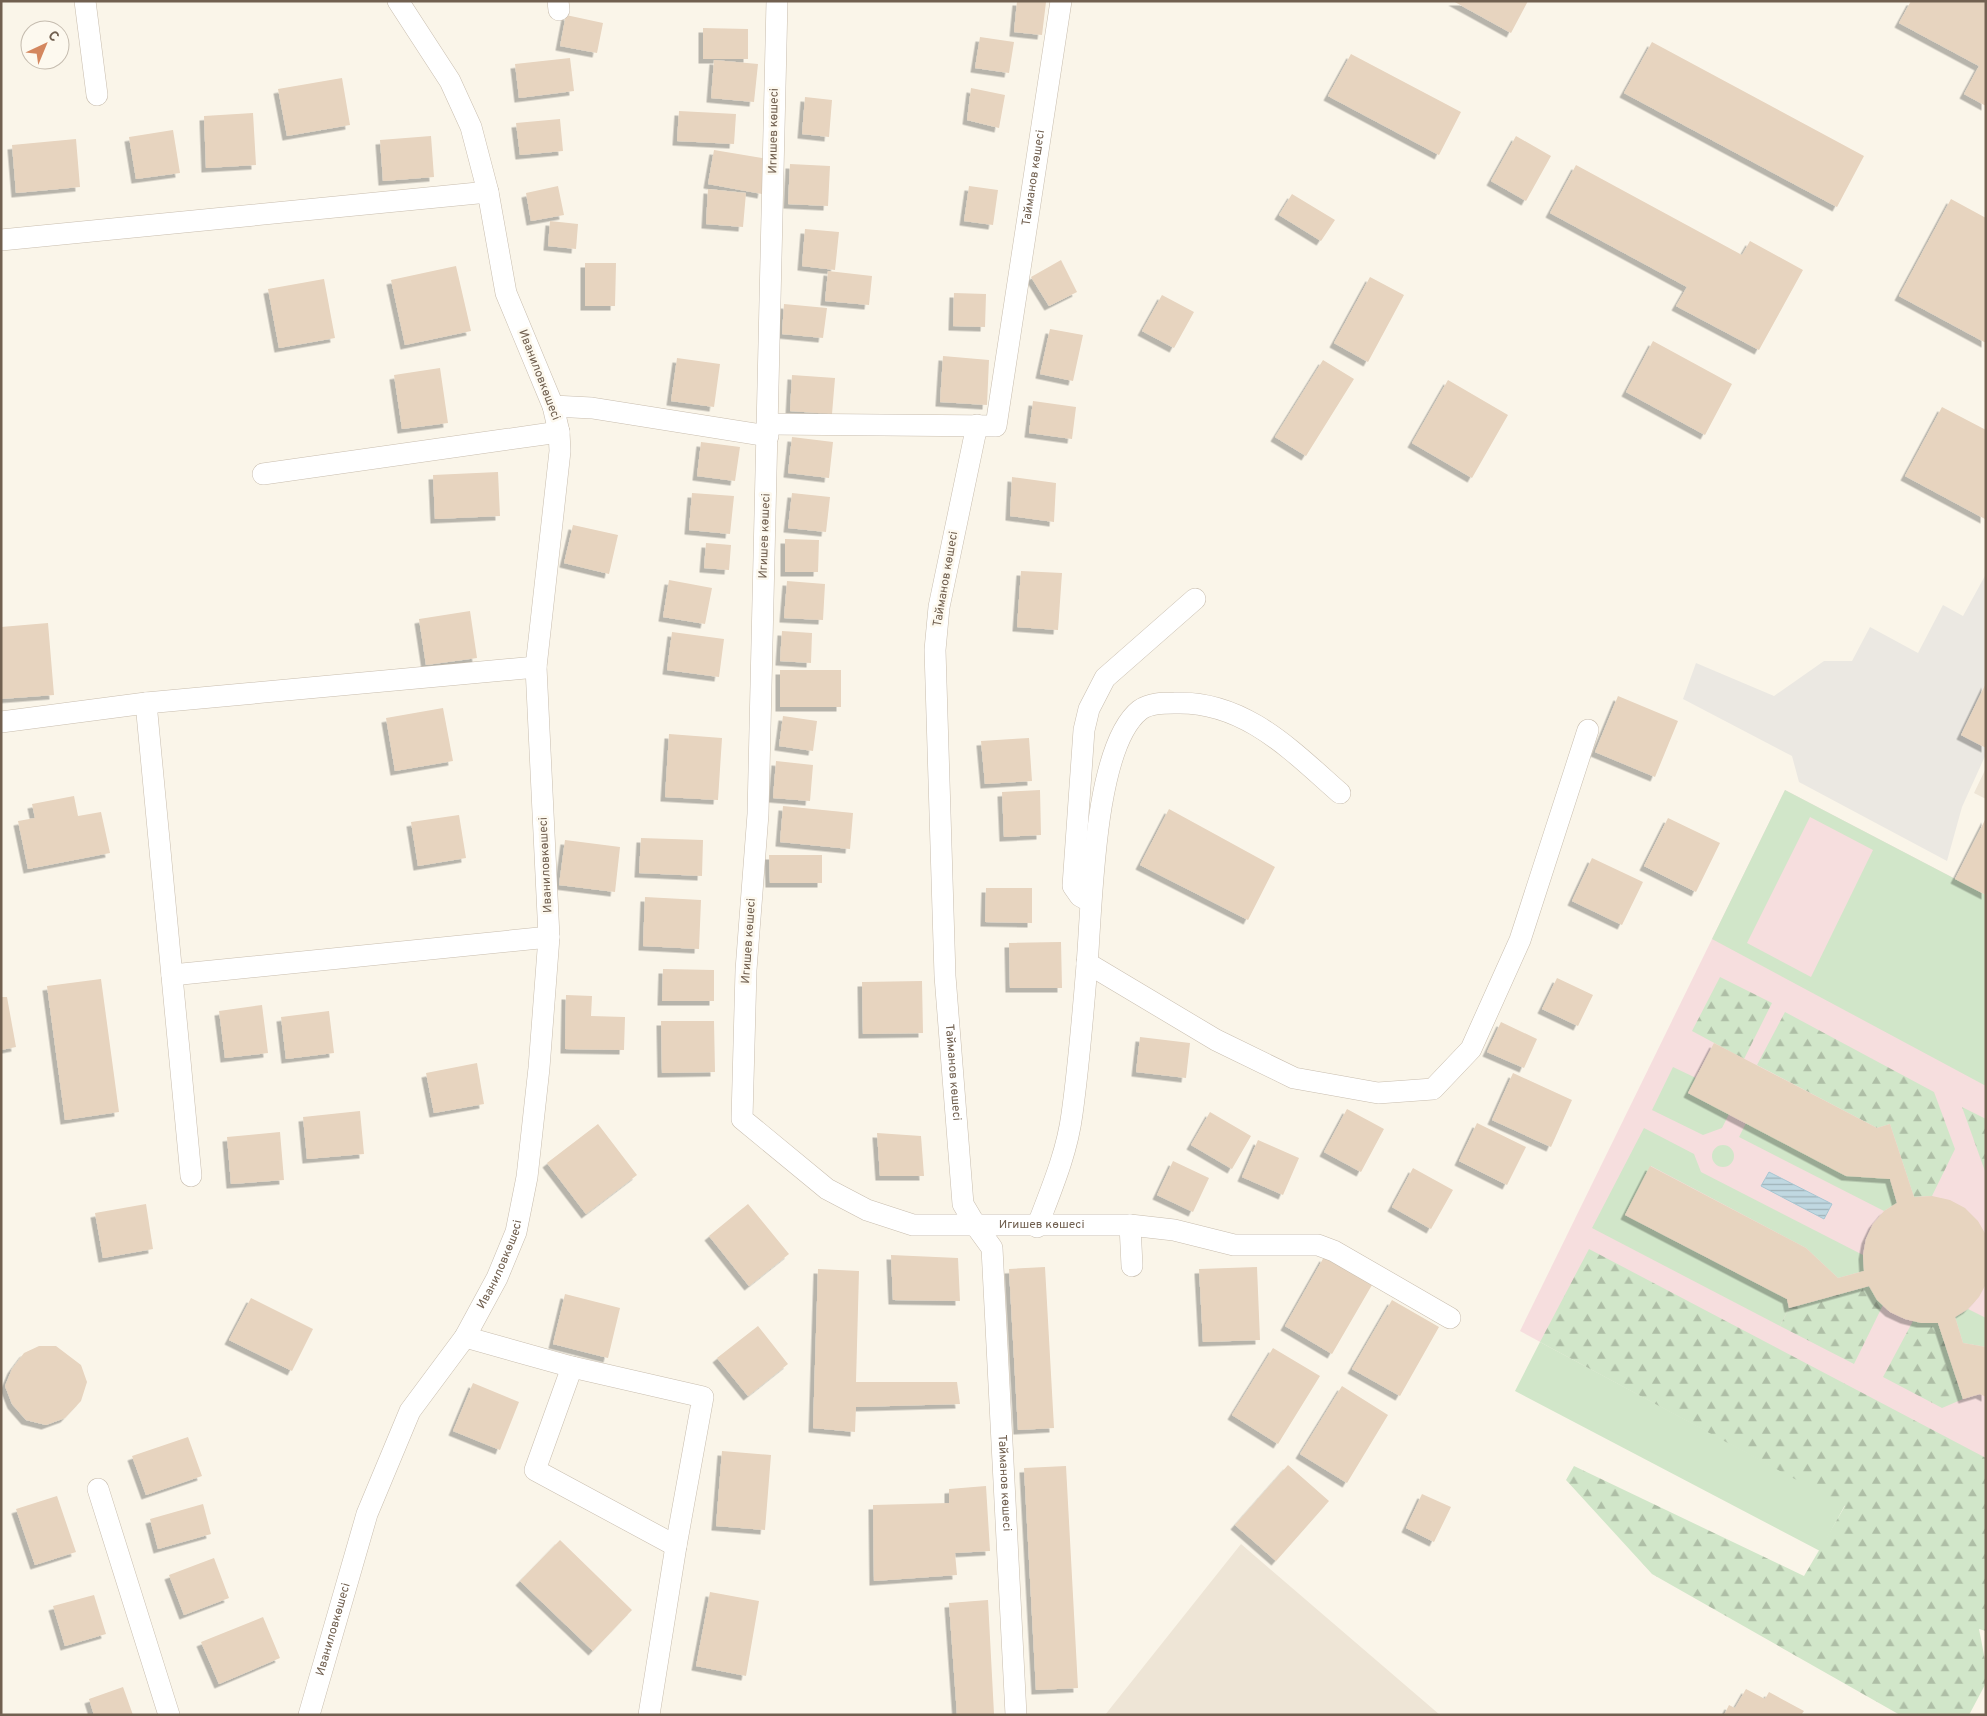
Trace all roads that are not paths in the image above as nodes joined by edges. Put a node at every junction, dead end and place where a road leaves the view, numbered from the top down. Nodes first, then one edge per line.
1 (85, 1) edge
2 (398, 1) edge
3 (777, 1) edge
4 (1061, 1) edge
5 (97, 95) dead end
6 (488, 192) junction
7 (1, 240) edge
8 (553, 406) junction
9 (977, 426) junction
10 (768, 430) junction
11 (559, 432) junction
12 (262, 474) dead end
13 (1195, 599) dead end
14 (536, 667) junction
15 (146, 703) junction
16 (1, 722) edge
17 (1588, 730) dead end
18 (1340, 793) dead end
19 (1089, 901) junction
20 (549, 937) junction
21 (1087, 963) junction
22 (172, 975) junction
23 (191, 1176) dead end
24 (1130, 1225) junction
25 (976, 1226) junction
26 (1037, 1227) junction
27 (1132, 1266) dead end
28 (1450, 1318) dead end
29 (465, 1337) junction
30 (572, 1367) junction
31 (98, 1489) dead end
32 (676, 1546) junction
33 (169, 1715) edge
34 (309, 1715) edge
35 (649, 1715) edge
36 (1016, 1715) edge

1 - 5 street
2 - 6 street, Иваниловкөшесі
3 - 10 street, Игишев көшесі
4 - 9 street, Тайманов көшесі
6 - 7 street
6 - 8 street, Иваниловкөшесі
8 - 10 street, Тайманов көшесі
8 - 11 street, Иваниловкөшесі
9 - 10 street, Тайманов көшесі
9 - 25 street, Тайманов көшесі
10 - 25 street, Игишев көшесі
11 - 12 street
11 - 14 street, Иваниловкөшесі
13 - 19 street
14 - 15 street
14 - 20 street, Иваниловкөшесі
15 - 16 street
15 - 22 street
17 - 21 street
18 - 19 street
19 - 21 street
20 - 22 street
20 - 29 street, Иваниловкөшесі
21 - 26 street
22 - 23 street
24 - 26 street, Игишев көшесі
24 - 27 street
24 - 28 street, Игишев көшесі
25 - 26 street, Игишев көшесі
25 - 36 street, Тайманов көшесі
29 - 30 street
29 - 34 street, Иваниловкөшесі
30 - 32 street
30 - 32 street
31 - 33 street
32 - 35 street

